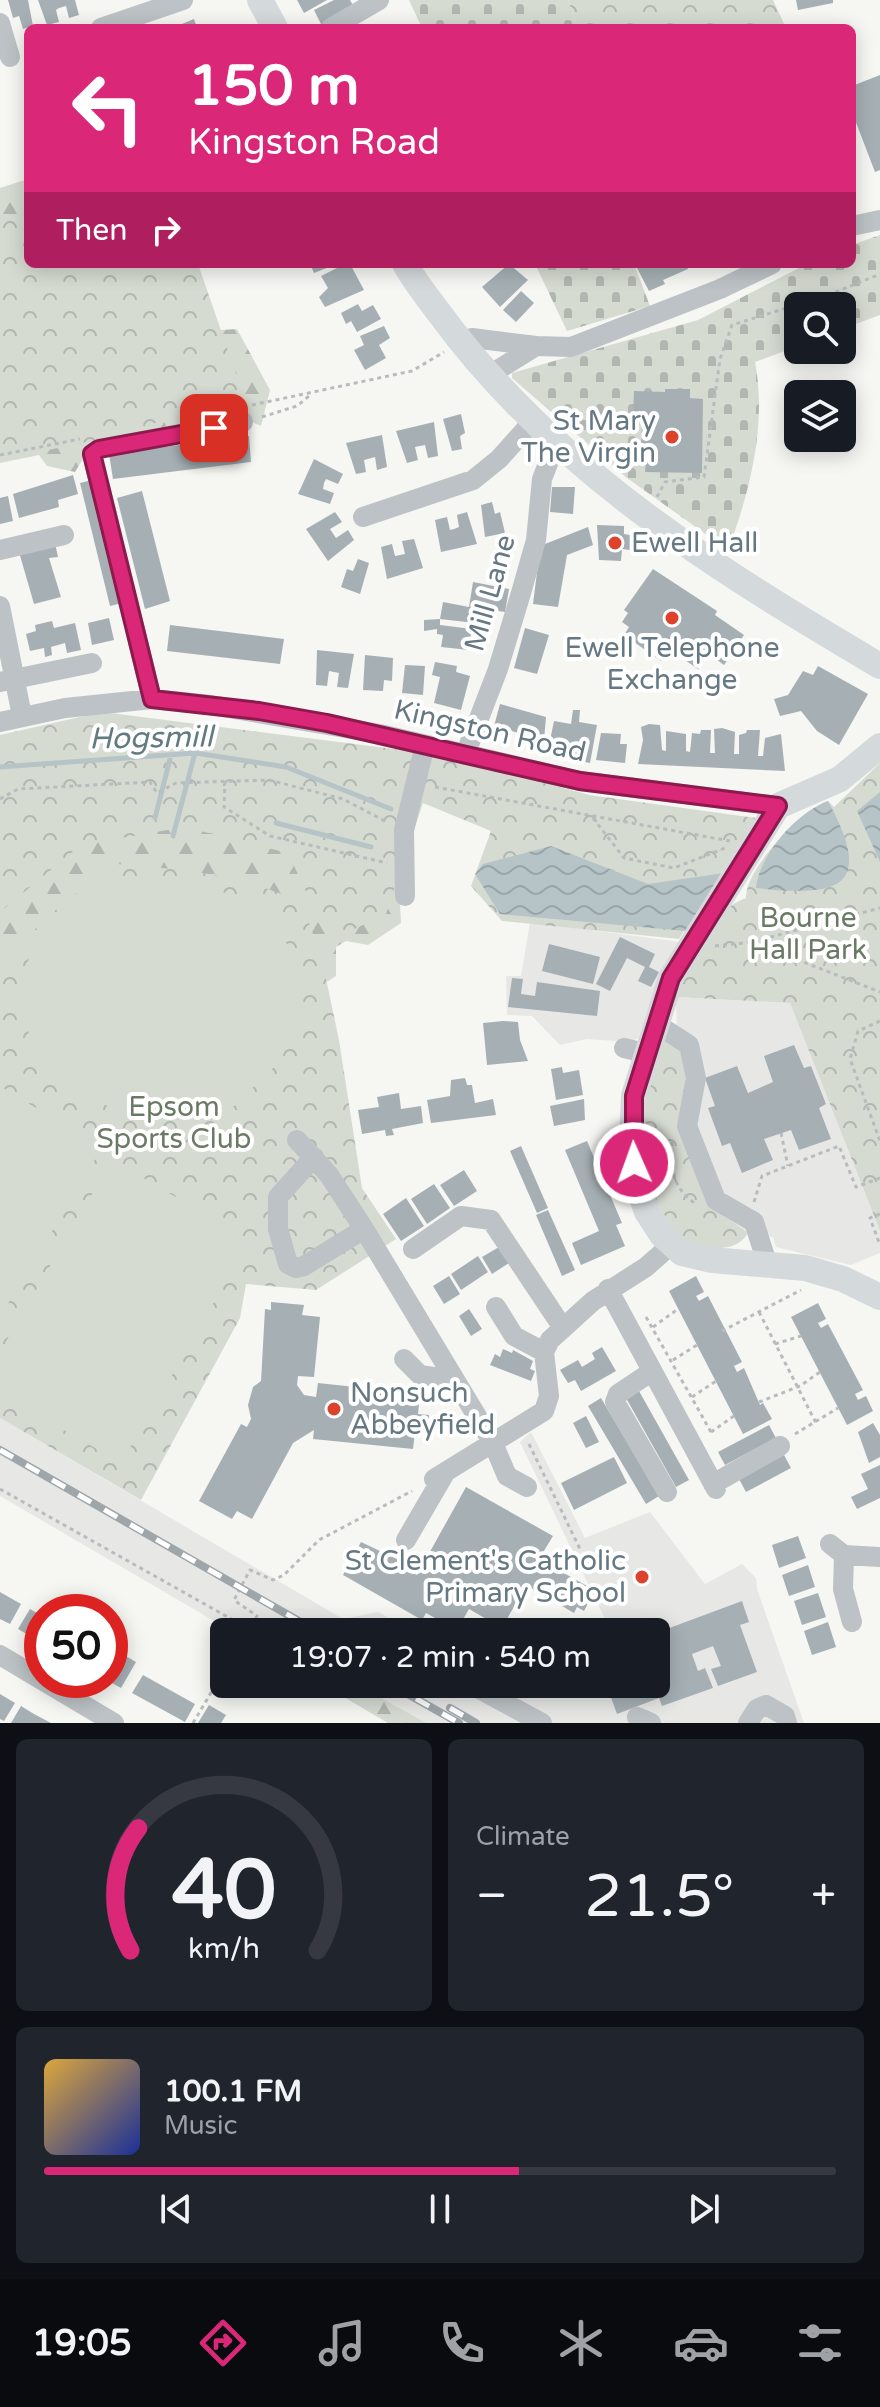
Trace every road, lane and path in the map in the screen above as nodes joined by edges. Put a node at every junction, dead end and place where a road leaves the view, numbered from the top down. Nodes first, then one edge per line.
1 (183, 0) edge
2 (260, 0) edge
3 (379, 0) edge
4 (0, 23) edge
5 (113, 24) edge
6 (273, 24) edge
7 (338, 24) edge
8 (19, 56) edge
9 (880, 220) edge
10 (856, 225) edge
11 (408, 268) edge
12 (764, 268) edge
13 (880, 274) edge
14 (461, 342) junction
15 (536, 346) junction
16 (488, 376) junction
17 (311, 393) dead end
18 (533, 421) junction
19 (243, 422) joint
20 (556, 443) junction
21 (647, 516) junction
22 (363, 517) dead end
23 (64, 535) dead end
24 (0, 550) edge
25 (0, 606) edge
26 (92, 663) dead end
27 (880, 666) edge
28 (7, 679) edge
29 (152, 699) junction
30 (22, 716) junction
31 (0, 722) edge
32 (425, 745) junction
33 (880, 746) edge
34 (465, 755) junction
35 (225, 781) junction
36 (415, 783) junction
37 (0, 799) edge
38 (778, 806) junction
39 (593, 818) junction
40 (404, 830) junction
41 (402, 867) junction
42 (405, 896) dead end
43 (880, 908) edge
44 (699, 936) junction
45 (752, 942) junction
46 (880, 992) edge
47 (880, 1021) edge
48 (655, 1023) junction
49 (781, 1133) dead end
50 (297, 1140) dead end
51 (880, 1141) edge
52 (314, 1157) junction
53 (788, 1166) junction
54 (880, 1178) edge
55 (753, 1204) dead end
56 (880, 1214) edge
57 (364, 1229) junction
58 (671, 1245) junction
59 (880, 1245) edge
60 (413, 1249) dead end
61 (767, 1263) junction
62 (822, 1272) junction
63 (608, 1289) junction
64 (879, 1298) edge
65 (496, 1307) dead end
66 (678, 1309) dead end
67 (759, 1312) junction
68 (645, 1315) dead end
69 (653, 1327) junction
70 (563, 1328) junction
71 (722, 1331) dead end
72 (801, 1336) dead end
73 (775, 1344) junction
74 (697, 1345) dead end
75 (544, 1352) junction
76 (404, 1359) dead end
77 (672, 1361) junction
78 (651, 1372) junction
79 (820, 1372) dead end
80 (452, 1380) junction
81 (716, 1381) dead end
82 (797, 1387) junction
83 (692, 1397) junction
84 (759, 1402) dead end
85 (838, 1408) dead end
86 (734, 1416) dead end
87 (816, 1423) junction
88 (518, 1427) junction
89 (711, 1432) junction
90 (493, 1443) junction
91 (690, 1443) junction
92 (780, 1446) joint
93 (439, 1476) junction
94 (527, 1487) dead end
95 (0, 1489) edge
96 (667, 1492) dead end
97 (406, 1540) dead end
98 (580, 1549) dead end
99 (880, 1557) edge
100 (225, 1618) edge
101 (256, 1618) edge
102 (852, 1622) dead end
103 (0, 1655) edge
104 (210, 1694) edge
105 (496, 1698) edge
106 (114, 1723) edge
107 (193, 1723) edge
108 (542, 1723) edge
109 (748, 1723) edge
110 (787, 1723) edge

1 - 5 street
2 - 6 main road
3 - 7 street
4 - 8 street
9 - 10 street
11 - 14 main road
12 - 15 street
13 - 21 path
14 - 15 street
14 - 16 main road
15 - 16 street
16 - 18 main road
17 - 19 path
18 - 20 main road
18 - 22 street
19 - 29 street
20 - 21 main road
20 - 34 street, Mill Lane
21 - 27 main road
23 - 24 street
25 - 28 street
26 - 28 street
28 - 30 street
29 - 30 street, Kingston Road
29 - 32 street, Kingston Road
30 - 31 street, Kingston Road
32 - 34 street, Kingston Road
32 - 36 street
33 - 38 main road
34 - 38 street, Kingston Road
35 - 37 path
35 - 40 path
35 - 41 path
36 - 39 path
36 - 40 street
38 - 44 main road
39 - 39 path
40 - 41 street
41 - 42 street
43 - 45 path
44 - 45 path
44 - 48 main road
45 - 46 path
47 - 51 path
48 - 58 main road
48 - 61 street
49 - 53 path
50 - 52 street
52 - 57 street
52 - 57 street
53 - 54 path
53 - 55 path
56 - 59 path
57 - 80 street
58 - 61 main road
58 - 63 street
60 - 70 street
61 - 62 main road
62 - 64 main road
62 - 67 path
63 - 70 street
63 - 78 street
65 - 75 street
66 - 69 path
67 - 71 path
67 - 73 path
68 - 69 path
69 - 77 path
70 - 75 street
72 - 73 path
73 - 82 path
74 - 77 path
75 - 88 street
76 - 80 street
77 - 78 path
77 - 83 path
78 - 91 street
78 - 96 street
79 - 82 path
80 - 90 street
81 - 83 path
82 - 84 path
82 - 87 path
83 - 89 path
85 - 87 path
86 - 89 path
87 - 92 path
88 - 90 street
88 - 98 path
89 - 91 path
90 - 93 street
90 - 94 street
91 - 92 street
93 - 97 street
93 - 101 path
95 - 100 path
99 - 102 street
103 - 106 street
104 - 107 path
105 - 108 street
109 - 110 street

